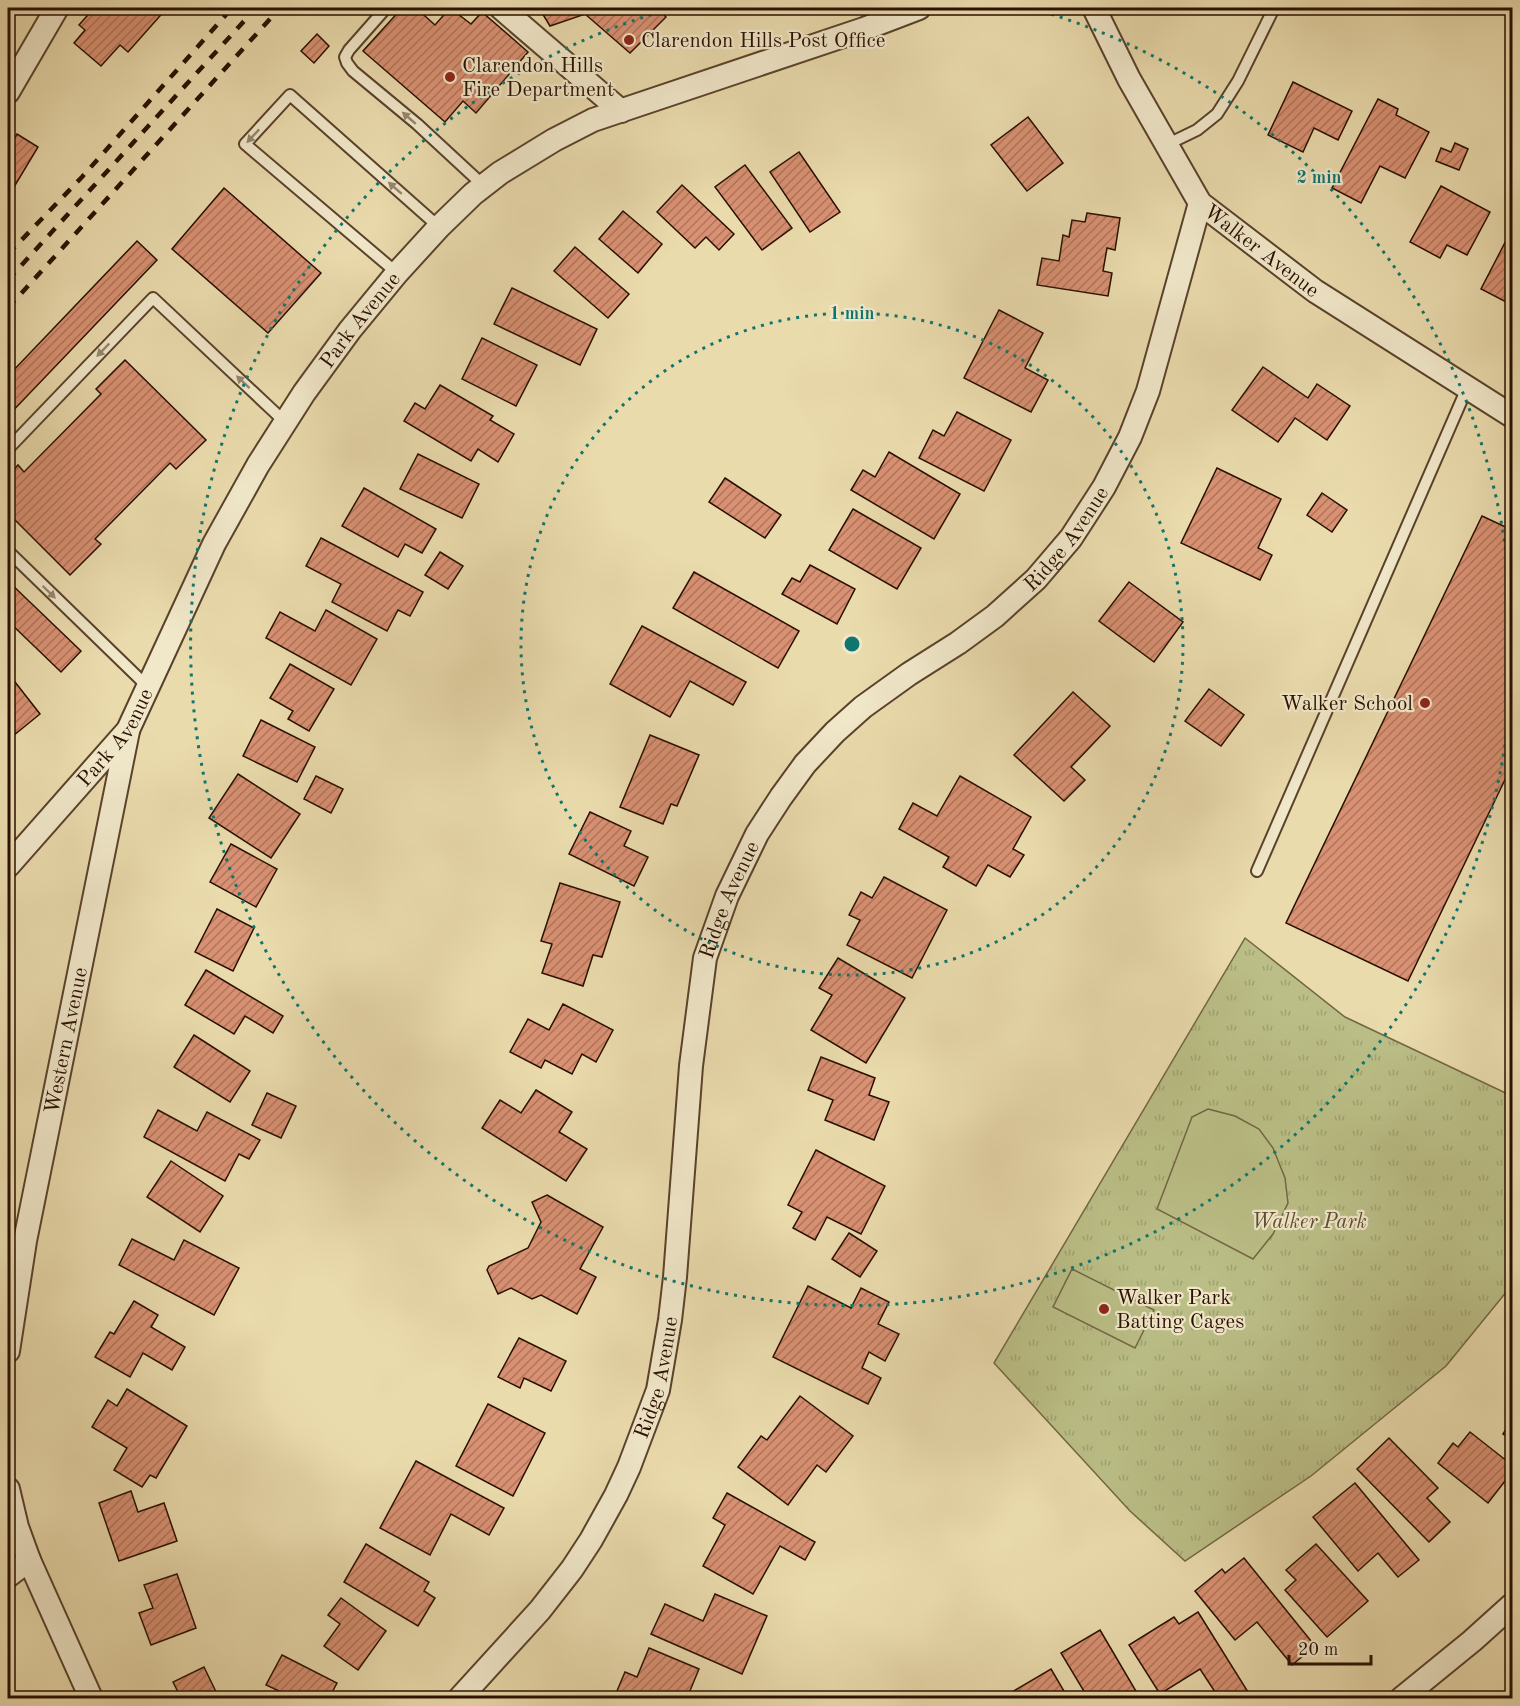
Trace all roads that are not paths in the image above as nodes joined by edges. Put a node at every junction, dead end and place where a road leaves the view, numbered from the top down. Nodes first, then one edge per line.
1 (57, 8) edge
2 (386, 8) edge
3 (501, 8) edge
4 (919, 8) edge
5 (1094, 8) edge
6 (1274, 8) edge
7 (8, 92) edge
8 (621, 111) junction
9 (1166, 145) junction
10 (484, 186) junction
11 (1200, 203) junction
12 (439, 227) junction
13 (397, 273) junction
14 (1467, 388) junction
15 (1512, 416) edge
16 (285, 422) junction
17 (8, 449) edge
18 (8, 551) edge
19 (148, 687) junction
20 (128, 730) junction
21 (9, 860) edge
22 (1257, 871) dead end
23 (8, 1351) edge
24 (8, 1489) edge
25 (29, 1560) junction
26 (8, 1576) edge
27 (1512, 1605) edge
28 (91, 1698) edge
29 (460, 1698) edge
30 (1402, 1698) edge

1 - 7 street
10 -> 2 lane
3 - 8 street
4 - 8 street, Park Avenue
5 - 9 street, Walker Avenue
6 - 9 lane
8 - 10 street, Park Avenue
9 - 11 street, Walker Avenue
10 - 12 street, Park Avenue
11 - 14 street, Walker Avenue
11 - 29 street, Ridge Avenue
12 - 13 street, Park Avenue
12 -> 13 lane
13 - 16 street, Park Avenue
14 - 15 street, Walker Avenue
14 - 22 lane
16 -> 17 lane
16 - 19 street, Park Avenue
18 -> 19 lane
19 - 20 street, Park Avenue
20 - 21 street, Park Avenue
20 - 23 street, Western Avenue
24 - 25 street
25 - 26 street
25 - 28 street
27 - 30 street

